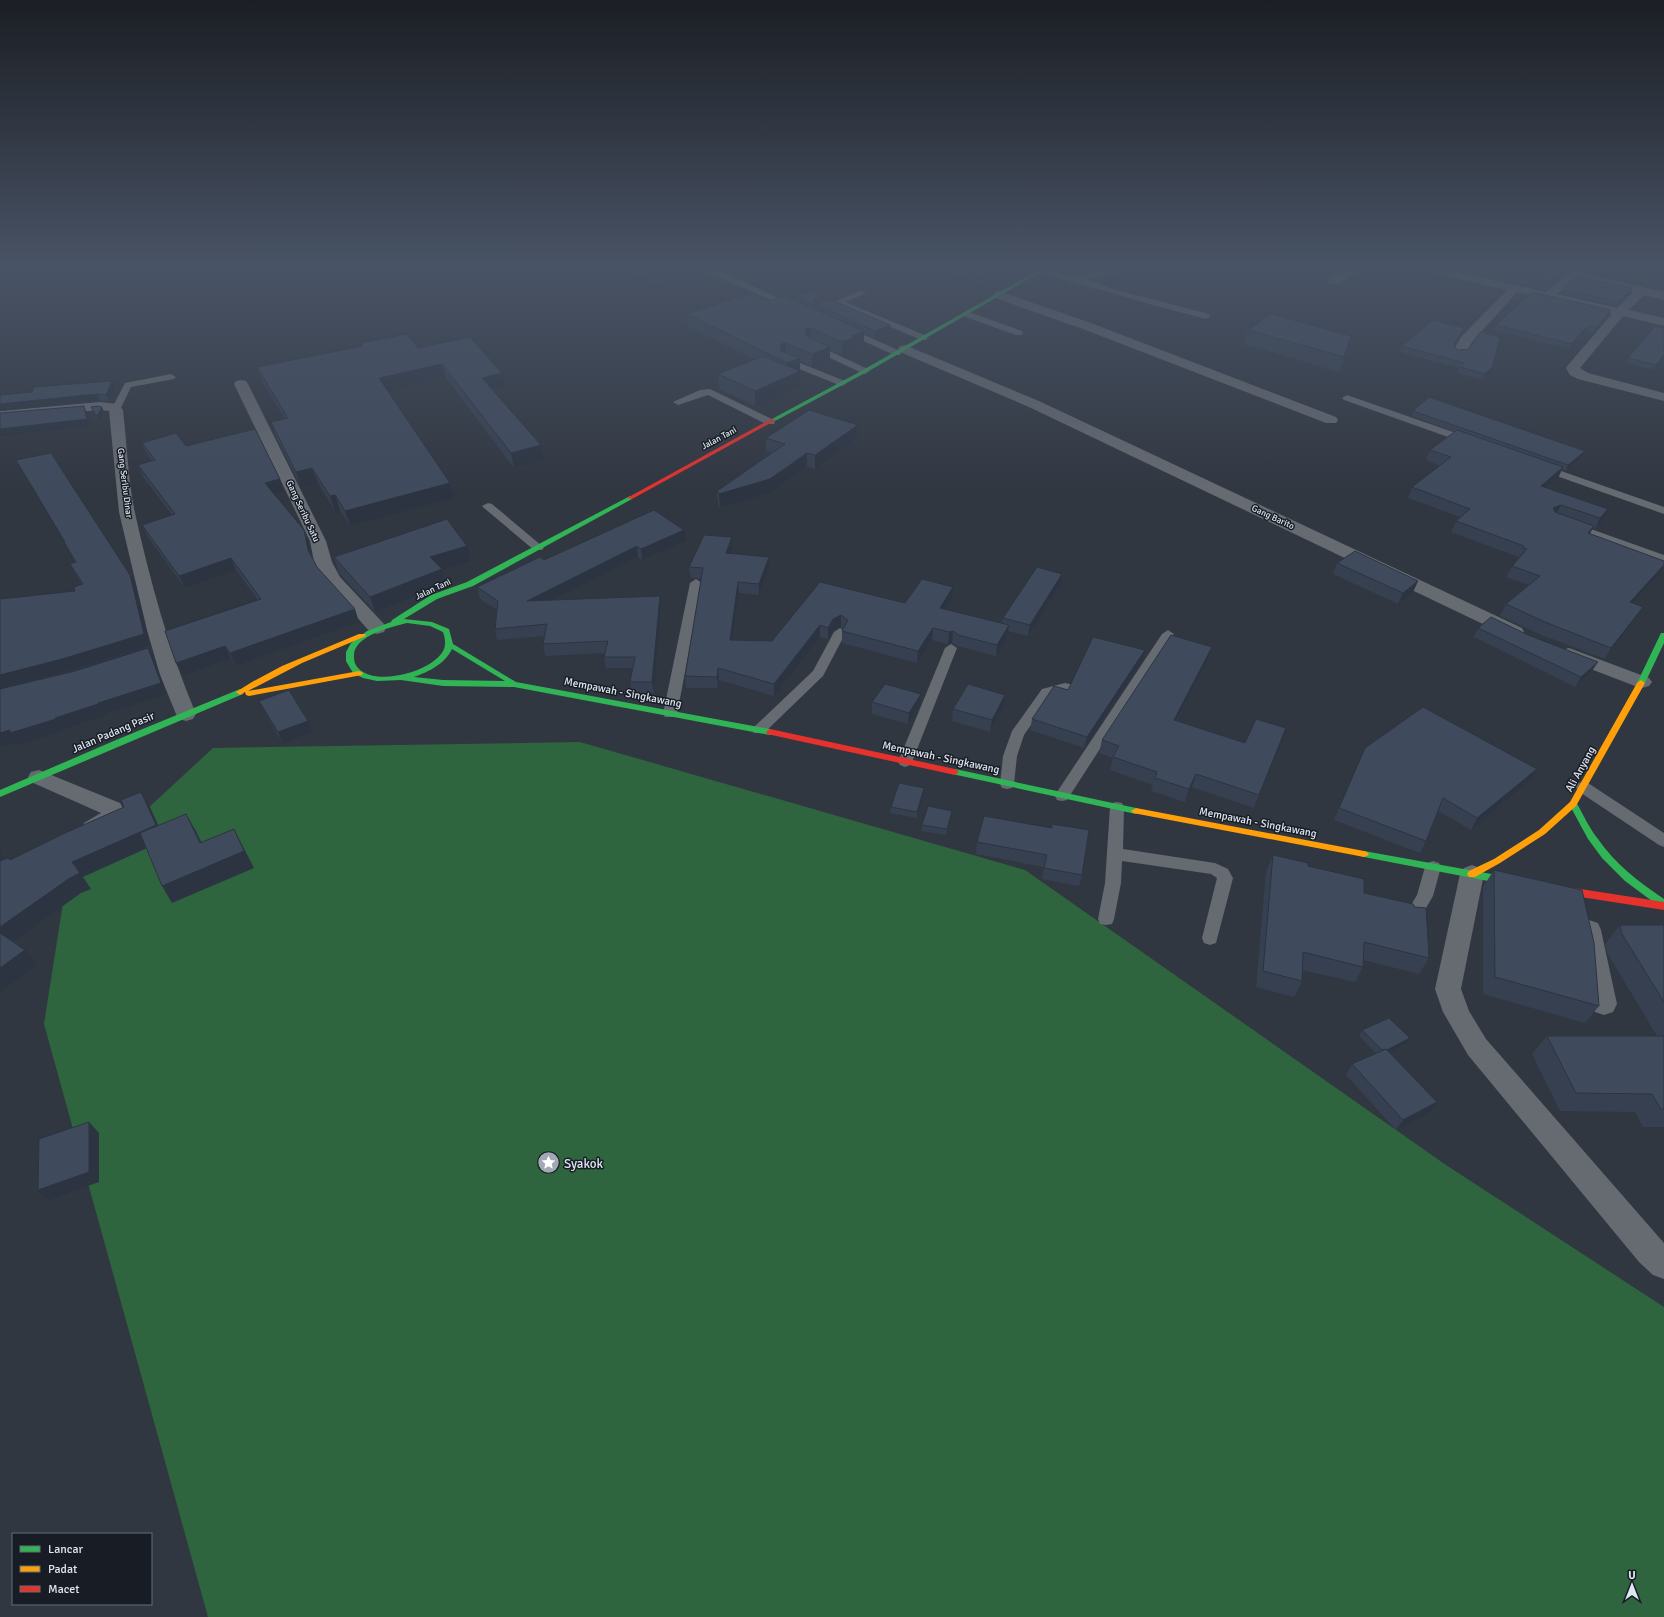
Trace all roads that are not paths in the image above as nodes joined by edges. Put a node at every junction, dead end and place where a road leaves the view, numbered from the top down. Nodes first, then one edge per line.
1 (874, 340) edge
2 (920, 340) edge
3 (1125, 340) edge
4 (1466, 340) edge
5 (1596, 340) edge
6 (810, 345) edge
7 (901, 351) junction
8 (1460, 351) edge
9 (784, 360) edge
10 (865, 371) junction
11 (171, 377) dead end
12 (842, 383) junction
13 (241, 384) dead end
14 (1664, 397) edge
15 (1347, 398) dead end
16 (678, 402) dead end
17 (116, 410) junction
18 (0, 415) edge
19 (1331, 420) dead end
20 (770, 422) junction
21 (1480, 445) edge
22 (1531, 464) edge
23 (488, 506) dead end
24 (1664, 511) edge
25 (1563, 522) edge
26 (538, 548) junction
27 (1664, 558) edge
28 (696, 583) dead end
29 (470, 584) junction
30 (453, 600) dead end
31 (395, 622) junction
32 (378, 628) junction
33 (840, 632) dead end
34 (1168, 634) dead end
35 (1664, 635) edge
36 (362, 636) junction
37 (1531, 639) edge
38 (450, 645) junction
39 (952, 648) dead end
40 (1553, 648) edge
41 (162, 649) junction
42 (142, 656) edge
43 (359, 673) junction
44 (404, 678) junction
45 (1642, 682) junction
46 (514, 684) junction
47 (1065, 687) dead end
48 (236, 695) junction
49 (186, 714) junction
50 (670, 714) junction
51 (759, 730) junction
52 (905, 762) junction
53 (39, 777) junction
54 (1007, 784) junction
55 (1584, 787) junction
56 (0, 794) edge
57 (1062, 796) junction
58 (1573, 804) junction
59 (1117, 807) junction
60 (73, 838) edge
61 (1664, 841) edge
62 (1115, 854) junction
63 (1433, 867) junction
64 (1472, 874) junction
65 (1526, 884) edge
66 (1548, 888) edge
67 (1581, 894) junction
68 (1664, 905) edge
69 (1412, 917) edge
70 (1106, 918) dead end
71 (1210, 938) dead end
72 (1604, 1004) dead end
73 (1664, 1264) edge

1 - 7 lane
2 - 7 main road, Jalan Tani
3 - 19 street
4 - 8 street
5 - 14 street
6 - 10 lane
7 - 10 main road, Jalan Tani
7 - 37 street, Gang Barito
9 - 12 lane
10 - 12 main road, Jalan Tani
11 - 17 lane
12 - 20 main road, Jalan Tani
13 - 32 street, Gang Seribu Satu
15 - 21 lane
16 - 20 lane
17 - 18 street
17 - 41 street, Gang Seribu Dinar
20 - 26 main road, Jalan Tani
22 - 24 lane
23 - 26 lane
25 - 27 lane
26 - 29 main road, Jalan Tani
28 - 50 lane
29 - 30 main road
29 - 31 main road, Jalan Tani
31 - 32 main road
31 - 38 main road
32 - 36 main road
33 - 51 lane
34 - 57 lane
35 - 45 main road, Ali Anyang
36 - 43 main road
36 - 48 main road
38 - 44 main road
38 - 46 main road
39 - 52 lane
40 - 45 street
41 - 42 street
41 - 49 street, Gang Seribu Dinar
43 - 44 main road
43 - 48 main road
44 - 46 main road, Mempawah - Singkawang
45 - 55 main road, Ali Anyang
46 - 50 main road, Mempawah - Singkawang
47 - 54 lane
48 - 49 main road, Jalan Padang Pasir
49 - 53 main road, Jalan Padang Pasir
50 - 51 main road, Mempawah - Singkawang
51 - 52 main road, Mempawah - Singkawang
52 - 54 main road, Mempawah - Singkawang
53 - 56 main road, Jalan Padang Pasir
53 - 60 street
54 - 57 main road, Mempawah - Singkawang
55 - 58 main road, Ali Anyang
55 - 61 lane
57 - 59 main road, Mempawah - Singkawang
58 - 64 main road, Ali Anyang
58 - 68 main road
59 - 62 lane
59 - 63 main road, Mempawah - Singkawang
62 - 70 lane
62 - 71 lane
63 - 64 main road, Mempawah - Singkawang
63 - 69 lane
64 - 65 main road, Mempawah - Singkawang
64 - 73 street
66 - 67 main road
67 - 68 main road
67 - 72 street

